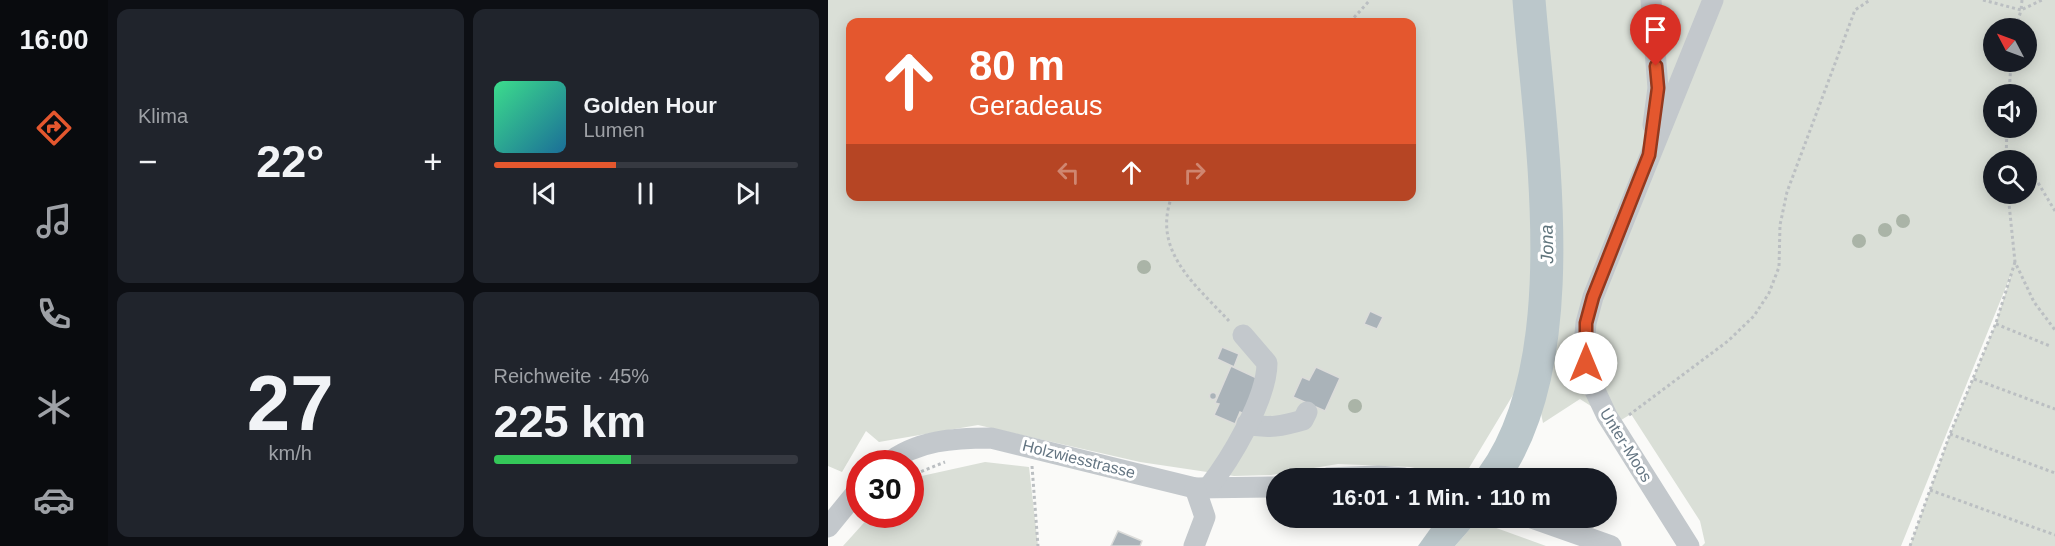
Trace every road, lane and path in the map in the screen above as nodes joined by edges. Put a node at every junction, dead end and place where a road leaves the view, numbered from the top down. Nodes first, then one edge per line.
1 (1370, 0) edge
2 (1651, 0) edge
3 (1713, 0) edge
4 (1870, 0) edge
5 (1983, 0) edge
6 (2022, 0) edge
7 (2042, 0) edge
8 (2021, 10) junction
9 (1354, 18) edge
10 (2019, 18) edge
11 (1649, 155) junction
12 (2037, 181) edge
13 (1170, 201) edge
14 (2009, 204) edge
15 (2055, 211) edge
16 (2016, 262) junction
17 (1996, 323) junction
18 (2055, 330) edge
19 (1243, 335) joint
20 (2050, 346) dead end
21 (1974, 378) junction
22 (2055, 410) edge
23 (1307, 412) dead end
24 (1247, 424) junction
25 (1613, 425) junction
26 (1950, 434) junction
27 (1032, 447) junction
28 (914, 450) edge
29 (955, 460) dead end
30 (924, 469) edge
31 (2055, 473) edge
32 (1266, 487) edge
33 (1201, 488) junction
34 (1930, 490) junction
35 (846, 505) edge
36 (828, 527) edge
37 (1560, 528) edge
38 (2055, 535) edge
39 (1038, 546) edge
40 (1194, 546) edge
41 (1611, 546) edge
42 (1689, 546) edge
43 (1911, 546) edge

1 - 9 path
2 - 11 street
3 - 11 street, Unter-Moos
4 - 25 path
5 - 8 path
6 - 8 path
7 - 8 path
8 - 10 path
11 - 25 street, Unter-Moos
12 - 15 path
13 - 19 path
14 - 16 path
16 - 17 path
16 - 18 path
17 - 20 path
17 - 21 path
19 - 24 street
21 - 22 path
21 - 26 path
23 - 24 street
24 - 33 street
25 - 42 street, Unter-Moos
26 - 31 path
26 - 34 path
27 - 28 street, Holzwiesstrasse
27 - 33 street, Holzwiesstrasse
27 - 39 path
29 - 30 path
32 - 33 street, Holzwiesstrasse
33 - 40 street
34 - 38 path
34 - 43 path
35 - 36 street
37 - 41 street

